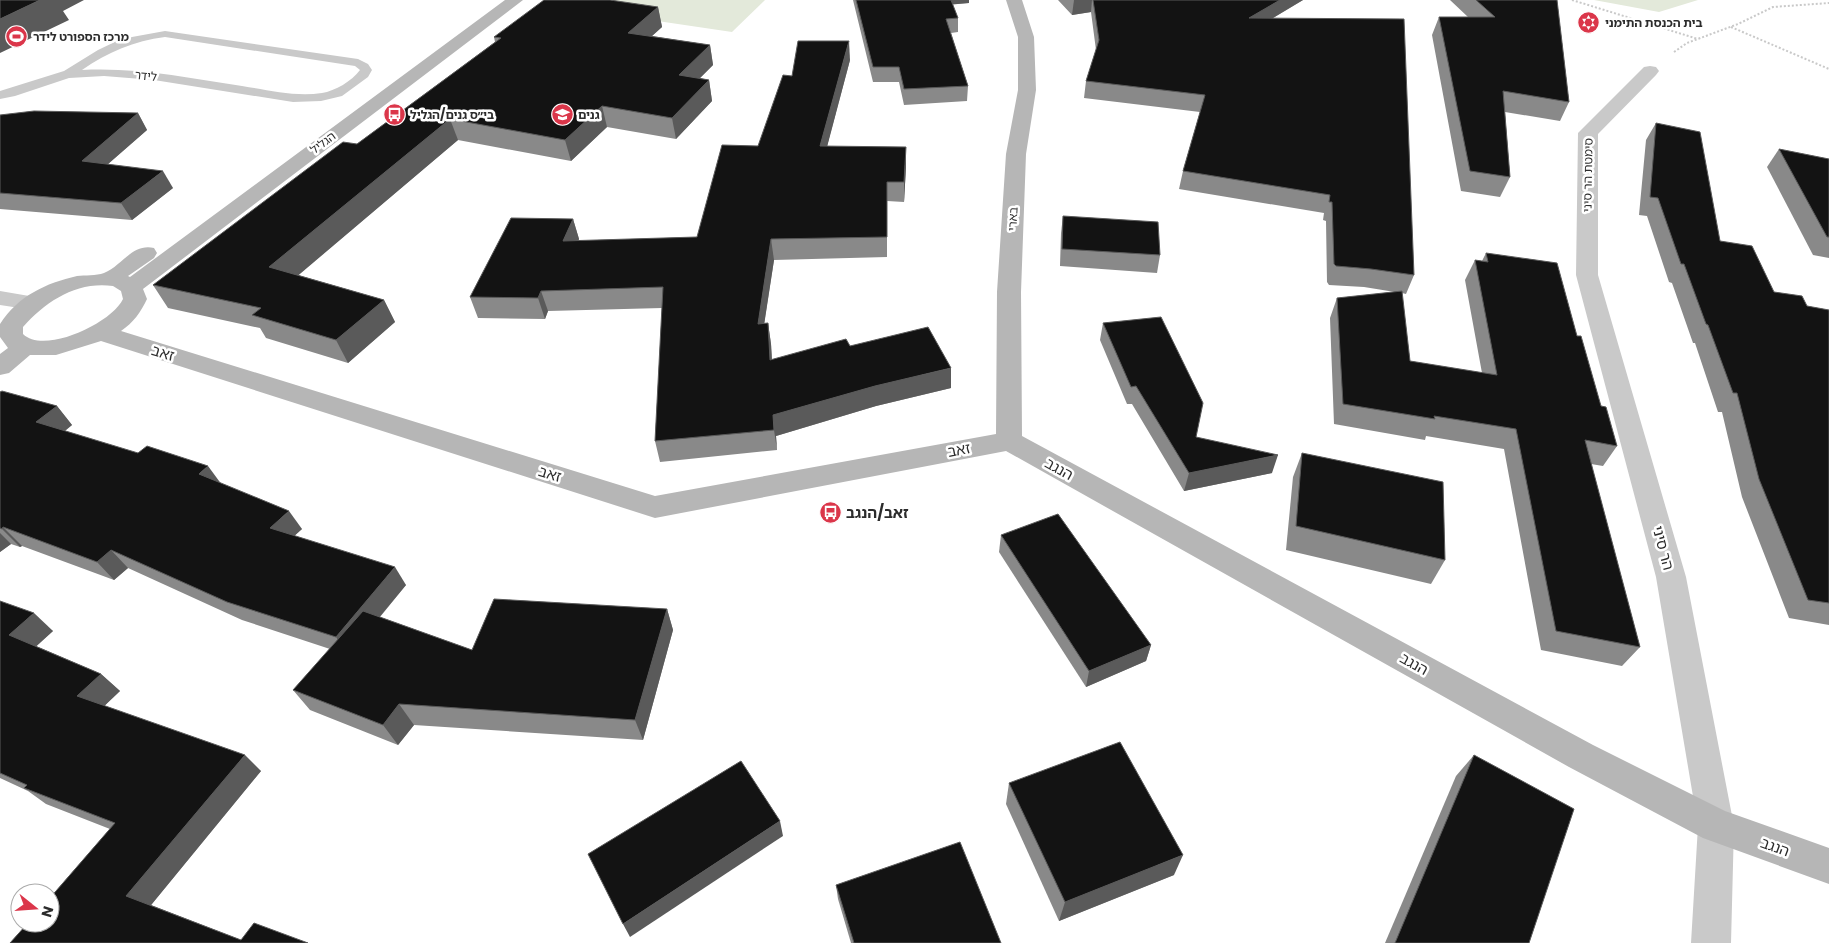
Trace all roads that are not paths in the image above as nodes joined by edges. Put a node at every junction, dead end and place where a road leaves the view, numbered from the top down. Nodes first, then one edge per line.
1 (493, 0) edge
2 (515, 0) edge
3 (1014, 0) edge
4 (1650, 71) road end
5 (68, 74) junction
6 (0, 95) edge
7 (294, 98) joint
8 (1587, 275) joint
9 (120, 283) junction
10 (0, 298) edge
11 (33, 303) junction
12 (101, 333) junction
13 (26, 346) junction
14 (0, 367) edge
15 (1009, 441) junction
16 (1716, 826) junction
17 (1829, 866) edge
18 (1711, 943) edge

1 - 9 street, הגליל
2 - 9 street, הגליל
3 - 15 street, בארי
4 - 8 street, סימטת הר סיני
5 - 6 lane, לידר
5 - 7 lane, לידר
5 - 7 lane
8 - 16 street, הר סיני
9 - 11 street
9 - 12 street
10 - 11 street
11 - 13 street
12 - 13 street
12 - 15 street, זאב
13 - 14 street
15 - 16 street, הנגב
16 - 17 street, הנגב
16 - 18 street, הר סיני

